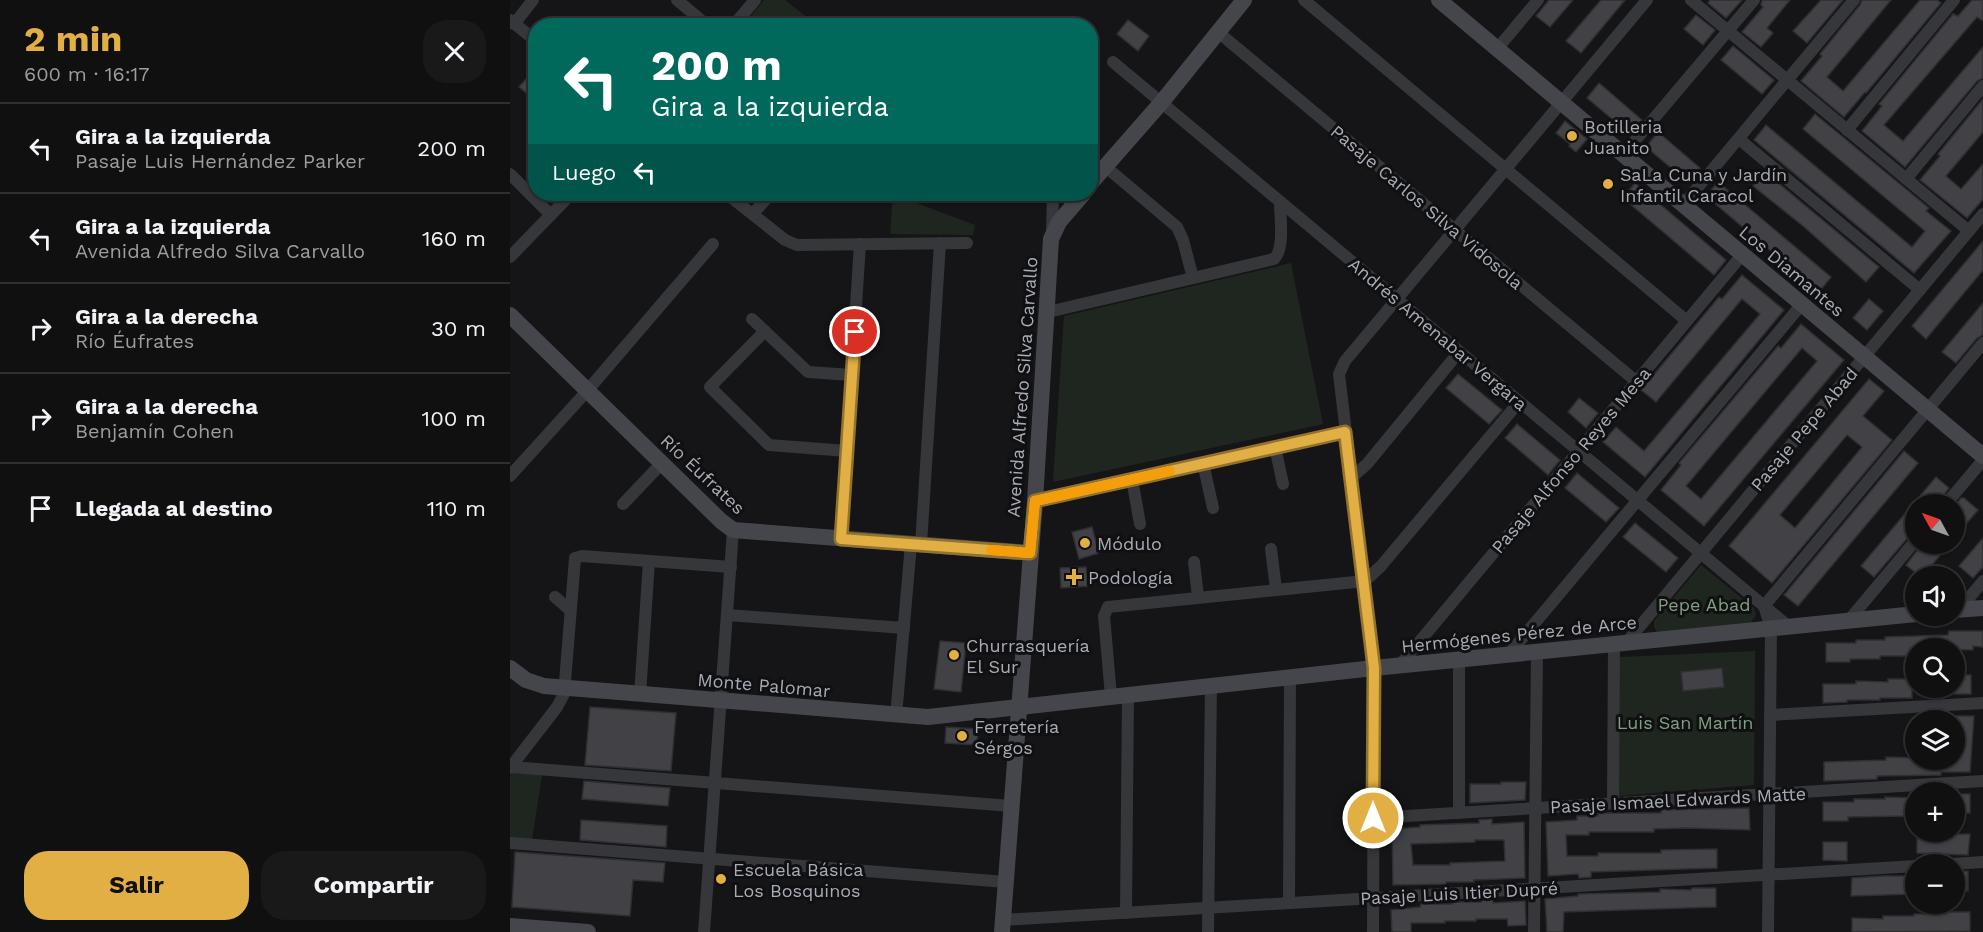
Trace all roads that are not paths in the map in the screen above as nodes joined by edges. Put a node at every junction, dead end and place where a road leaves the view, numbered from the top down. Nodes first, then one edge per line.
1 (533, 0) edge
2 (677, 0) edge
3 (755, 0) edge
4 (1244, 0) edge
5 (1304, 0) edge
6 (1439, 0) edge
7 (1538, 0) edge
8 (1647, 0) edge
9 (1691, 0) edge
10 (1754, 0) edge
11 (1854, 0) edge
12 (1954, 0) edge
13 (698, 18) edge
14 (740, 18) edge
15 (512, 22) edge
16 (1728, 31) junction
17 (1218, 32) junction
18 (528, 35) edge
19 (1497, 49) junction
20 (1113, 62) dead end
21 (1787, 80) junction
22 (1983, 86) edge
23 (1161, 103) junction
24 (1561, 103) junction
25 (1847, 130) junction
26 (1738, 139) junction
27 (1623, 155) junction
28 (1106, 167) junction
29 (1506, 169) junction
30 (510, 174) edge
31 (1098, 176) edge
32 (1906, 179) junction
33 (528, 192) edge
34 (537, 201) edge
35 (564, 201) edge
36 (736, 201) edge
37 (764, 201) edge
38 (1053, 201) edge
39 (1077, 201) edge
40 (1280, 202) junction
41 (1683, 205) junction
42 (753, 214) junction
43 (1983, 214) edge
44 (551, 215) junction
45 (1455, 230) junction
46 (1969, 231) junction
47 (1051, 239) junction
48 (940, 243) junction
49 (967, 243) dead end
50 (713, 244) dead end
51 (860, 244) junction
52 (1742, 255) junction
53 (510, 257) edge
54 (1193, 278) junction
55 (1920, 290) junction
56 (1396, 300) junction
57 (1802, 304) junction
58 (1048, 312) junction
59 (510, 315) edge
60 (752, 319) dead end
61 (1687, 321) junction
62 (765, 331) junction
63 (1983, 343) edge
64 (1459, 352) junction
65 (1864, 357) junction
66 (852, 375) junction
67 (1637, 382) junction
68 (587, 391) junction
69 (1519, 402) junction
70 (1928, 410) junction
71 (1345, 432) junction
72 (1275, 447) junction
73 (847, 451) junction
74 (1578, 451) junction
75 (1983, 458) edge
76 (1203, 463) junction
77 (662, 464) junction
78 (510, 476) edge
79 (1351, 478) junction
80 (1132, 479) junction
81 (1283, 484) dead end
82 (1954, 494) edge
83 (1035, 501) junction
84 (1637, 501) junction
85 (623, 504) dead end
86 (1213, 508) dead end
87 (1140, 524) dead end
88 (734, 530) junction
89 (841, 539) junction
90 (916, 544) junction
91 (1271, 549) dead end
92 (1030, 553) junction
93 (1700, 553) junction
94 (1905, 553) edge
95 (649, 561) junction
96 (1194, 562) dead end
97 (731, 567) junction
98 (1365, 581) junction
99 (1983, 581) edge
100 (1276, 589) junction
101 (555, 597) dead end
102 (1198, 597) junction
103 (1965, 601) edge
104 (1764, 606) junction
105 (1983, 608) edge
106 (1965, 609) edge
107 (570, 610) junction
108 (727, 615) junction
109 (1905, 615) edge
110 (1849, 620) junction
111 (1788, 626) junction
112 (904, 628) junction
113 (1771, 628) junction
114 (1620, 643) junction
115 (1537, 652) junction
116 (1508, 655) junction
117 (1459, 660) junction
118 (1400, 665) junction
119 (510, 668) edge
120 (1374, 668) junction
121 (1290, 677) junction
122 (1211, 686) junction
123 (564, 688) junction
124 (640, 695) junction
125 (1120, 695) junction
126 (721, 702) junction
127 (1983, 703) edge
128 (1019, 706) junction
129 (1770, 715) junction
130 (896, 716) junction
131 (511, 768) edge
132 (1983, 782) edge
133 (715, 783) junction
134 (1769, 794) junction
135 (1613, 803) junction
136 (1011, 806) junction
137 (1535, 808) junction
138 (1459, 813) junction
139 (1373, 818) junction
140 (510, 843) edge
141 (709, 858) junction
142 (1983, 862) edge
143 (1965, 863) edge
144 (1905, 867) edge
145 (1768, 875) junction
146 (1006, 882) junction
147 (1534, 889) junction
148 (1373, 898) junction
149 (1289, 903) junction
150 (1209, 908) junction
151 (1126, 913) junction
152 (510, 926) edge
153 (1002, 926) edge
154 (588, 932) edge
155 (704, 932) edge
156 (1208, 932) edge
157 (1373, 932) edge
158 (1534, 932) edge
159 (1768, 932) edge

1 - 15 street
2 - 13 street
3 - 14 street
4 - 17 street
5 - 29 street
6 - 19 street, Los Diamantes
7 - 19 street
8 - 24 street
9 - 16 street
10 - 16 street
11 - 21 street
12 - 25 street
15 - 18 street
16 - 21 street
16 - 27 street
17 - 23 street
17 - 45 street, Pasaje Carlos Silva Vidosola
19 - 24 street, Los Diamantes
20 - 23 street, Andrés Amenabar Vergara
21 - 25 street
21 - 26 street
22 - 32 street
23 - 28 street
23 - 40 street, Andrés Amenabar Vergara
24 - 27 street, Los Diamantes
24 - 29 street
25 - 32 street
26 - 41 street
26 - 55 street
27 - 41 street, Los Diamantes
28 - 31 street
28 - 54 street
29 - 45 street
29 - 61 street
30 - 33 street
32 - 46 street
34 - 44 street
35 - 44 street
36 - 42 street
37 - 42 street
38 - 47 street, Avenida Alfredo Silva Carvallo
39 - 47 street, Avenida Alfredo Silva Carvallo
40 - 54 street
40 - 56 street, Andrés Amenabar Vergara
41 - 52 street, Los Diamantes
42 - 51 street
43 - 46 street, Pasaje Pepe Abad
44 - 53 street
45 - 56 street
45 - 67 street, Pasaje Carlos Silva Vidosola
46 - 55 street, Pasaje Pepe Abad
47 - 58 street, Avenida Alfredo Silva Carvallo
48 - 49 street
48 - 51 street
48 - 90 street
50 - 68 street
51 - 66 street
52 - 57 street, Los Diamantes
52 - 61 street, Pasaje Alfonso Reyes Mesa
54 - 58 street
55 - 65 street, Pasaje Pepe Abad
56 - 64 street, Andrés Amenabar Vergara
56 - 71 street
57 - 65 street, Los Diamantes
57 - 84 street
58 - 83 street, Avenida Alfredo Silva Carvallo
59 - 68 street, Río Éufrates
60 - 62 street
61 - 67 street, Pasaje Alfonso Reyes Mesa
62 - 66 street
62 - 73 street
63 - 70 street
64 - 69 street, Andrés Amenabar Vergara
64 - 79 street
65 - 70 street, Los Diamantes
65 - 93 street, Pasaje Pepe Abad
66 - 73 street
67 - 74 street, Pasaje Alfonso Reyes Mesa
68 - 77 street, Río Éufrates
68 - 78 street
69 - 74 street, Andrés Amenabar Vergara
69 - 98 street
70 - 75 street, Los Diamantes
70 - 104 street
71 - 72 street
71 - 79 street
72 - 76 street
72 - 81 street
73 - 89 street
74 - 84 street, Andrés Amenabar Vergara
74 - 118 street, Pasaje Alfonso Reyes Mesa
75 - 82 street
76 - 80 street
76 - 86 street
77 - 85 street
77 - 88 street, Río Éufrates
79 - 98 street
80 - 83 street
80 - 87 street
83 - 92 street, Avenida Alfredo Silva Carvallo
84 - 93 street, Andrés Amenabar Vergara
84 - 116 street
88 - 89 street, Río Éufrates
88 - 97 street
89 - 90 street, Río Éufrates
90 - 92 street, Río Éufrates
90 - 112 street
91 - 100 street
92 - 128 street, Avenida Alfredo Silva Carvallo
93 - 104 street, Andrés Amenabar Vergara
93 - 114 street, Pasaje Pepe Abad
94 - 110 street
95 - 97 street
95 - 107 street
95 - 124 street
96 - 102 street
97 - 108 street
98 - 100 street
98 - 120 street
99 - 103 street
100 - 102 street
101 - 107 street
102 - 125 street
104 - 111 street, Andrés Amenabar Vergara
104 - 113 street
105 - 106 street
107 - 123 street
108 - 112 street
108 - 126 street
109 - 110 street, Hermógenes Pérez de Arce
110 - 111 street, Hermógenes Pérez de Arce
111 - 113 street, Hermógenes Pérez de Arce
112 - 130 street
113 - 114 street, Hermógenes Pérez de Arce
113 - 129 street
114 - 115 street, Hermógenes Pérez de Arce
114 - 135 street
115 - 116 street, Hermógenes Pérez de Arce
115 - 137 street
116 - 117 street, Hermógenes Pérez de Arce
117 - 118 street, Hermógenes Pérez de Arce
117 - 138 street
118 - 120 street, Hermógenes Pérez de Arce
119 - 123 street, Monte Palomar
120 - 121 street, Hermógenes Pérez de Arce
120 - 139 street
121 - 122 street, Hermógenes Pérez de Arce
121 - 149 street
122 - 125 street, Hermógenes Pérez de Arce
122 - 150 street
123 - 124 street, Monte Palomar
123 - 131 street
124 - 126 street, Monte Palomar
125 - 128 street, Hermógenes Pérez de Arce
125 - 151 street
126 - 130 street, Monte Palomar
126 - 133 street
127 - 129 street
128 - 130 street, Monte Palomar
128 - 136 street, Avenida Alfredo Silva Carvallo
129 - 134 street
131 - 133 street
132 - 134 street, Pasaje Ismael Edwards Matte
133 - 136 street
133 - 141 street
134 - 135 street, Pasaje Ismael Edwards Matte
134 - 145 street
135 - 137 street, Pasaje Ismael Edwards Matte
136 - 146 street, Avenida Alfredo Silva Carvallo
137 - 138 street, Pasaje Ismael Edwards Matte
137 - 147 street
138 - 139 street, Pasaje Ismael Edwards Matte
139 - 148 street
140 - 141 street
141 - 146 street
141 - 155 street
142 - 143 street
144 - 145 street, Pasaje Luis Itier Dupré
145 - 147 street, Pasaje Luis Itier Dupré
145 - 159 street
146 - 153 street, Avenida Alfredo Silva Carvallo
147 - 148 street, Pasaje Luis Itier Dupré
147 - 158 street
148 - 149 street, Pasaje Luis Itier Dupré
148 - 157 street
149 - 150 street, Pasaje Luis Itier Dupré
150 - 151 street, Pasaje Luis Itier Dupré
150 - 156 street
151 - 153 street, Pasaje Luis Itier Dupré
152 - 154 street

